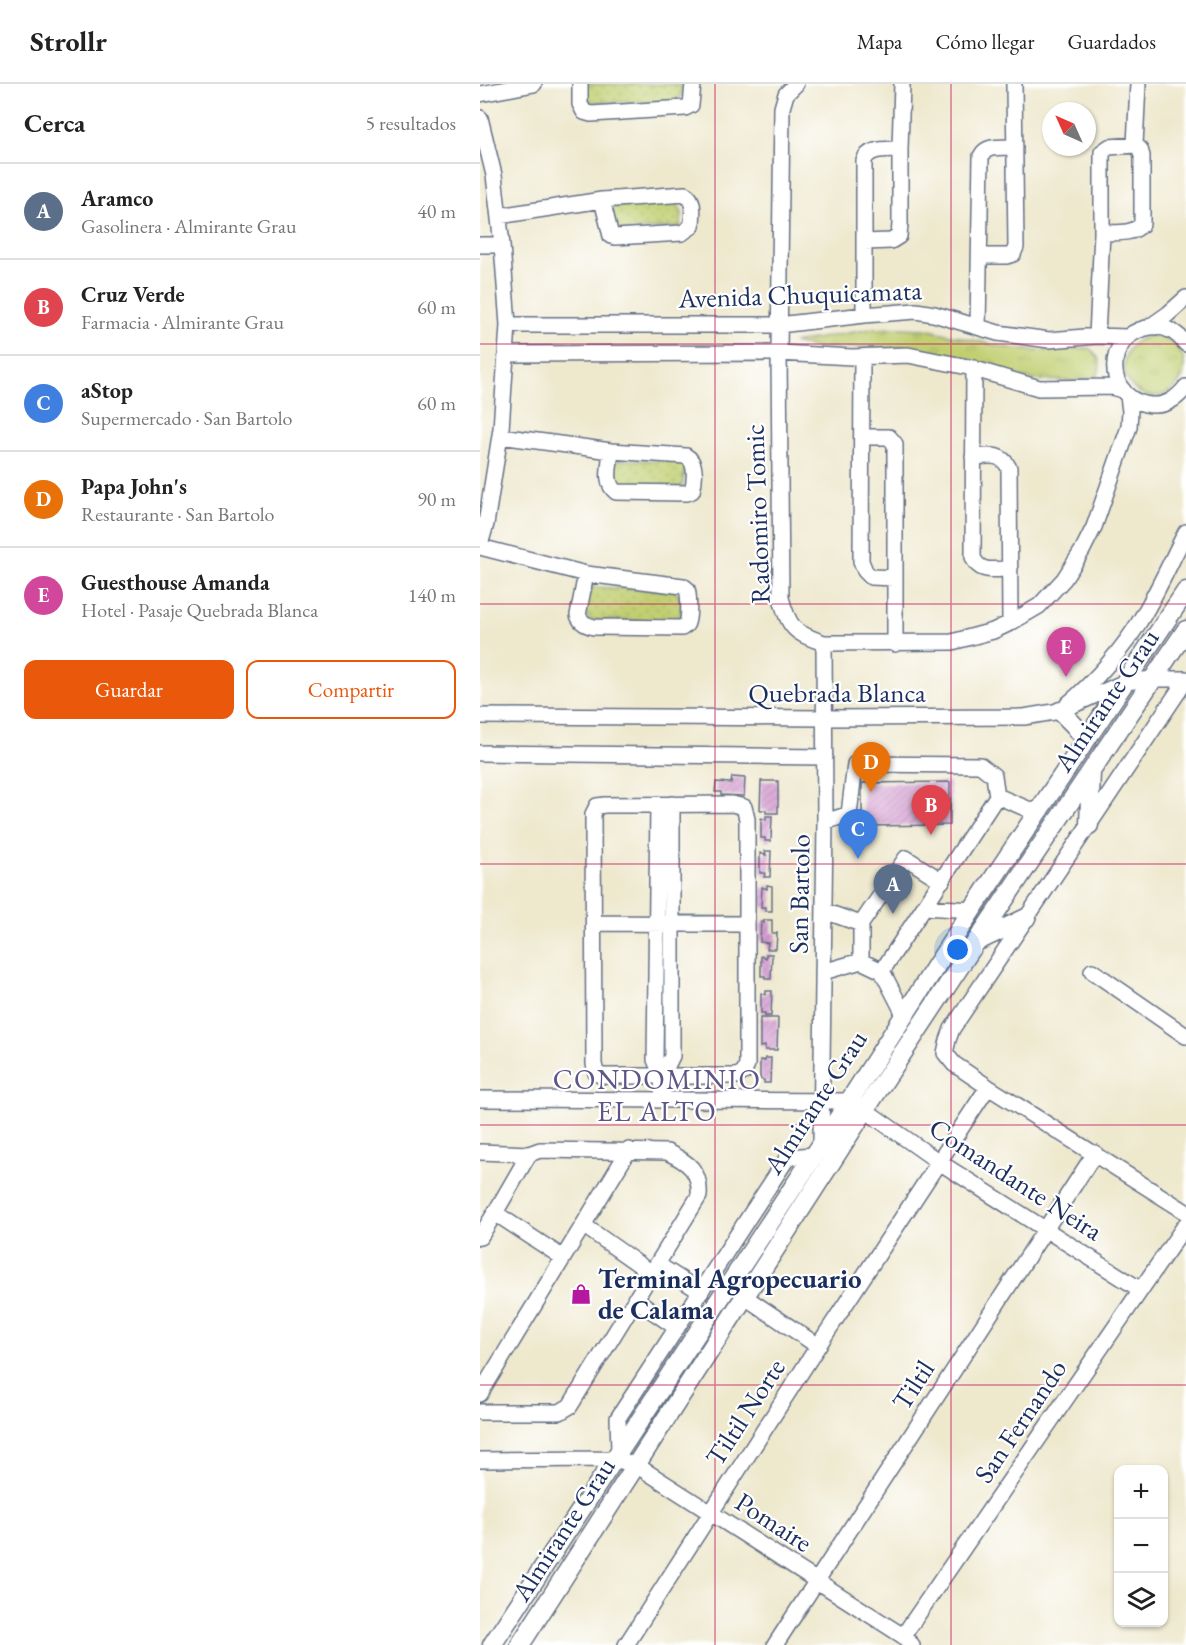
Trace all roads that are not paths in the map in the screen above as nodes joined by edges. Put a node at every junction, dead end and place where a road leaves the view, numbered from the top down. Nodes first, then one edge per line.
1 (534, 84) edge
2 (580, 84) edge
3 (693, 84) edge
4 (796, 84) edge
5 (902, 84) edge
6 (1014, 84) edge
7 (1138, 84) edge
8 (480, 94) edge
9 (480, 118) edge
10 (1135, 145) junction
11 (1015, 147) junction
12 (900, 149) junction
13 (602, 200) junction
14 (499, 216) junction
15 (1102, 232) junction
16 (864, 242) junction
17 (480, 245) edge
18 (502, 245) junction
19 (980, 256) junction
20 (1186, 298) edge
21 (864, 315) junction
22 (508, 325) junction
23 (779, 325) junction
24 (1151, 326) junction
25 (978, 327) junction
26 (1097, 336) junction
27 (1126, 337) junction
28 (1186, 344) edge
29 (779, 353) junction
30 (506, 354) junction
31 (862, 357) junction
32 (974, 369) junction
33 (1186, 387) edge
34 (1126, 393) junction
35 (1180, 400) edge
36 (1150, 405) junction
37 (1129, 427) junction
38 (500, 436) junction
39 (862, 436) junction
40 (611, 451) junction
41 (974, 457) junction
42 (483, 524) edge
43 (1186, 532) edge
44 (480, 546) edge
45 (1010, 569) junction
46 (586, 574) junction
47 (895, 578) junction
48 (1186, 591) edge
49 (1011, 624) junction
50 (1186, 630) edge
51 (824, 644) junction
52 (895, 644) junction
53 (1153, 679) junction
54 (1186, 679) edge
55 (1125, 682) junction
56 (1060, 711) junction
57 (480, 716) edge
58 (825, 718) junction
59 (1085, 739) junction
60 (480, 753) edge
61 (825, 757) junction
62 (1091, 771) junction
63 (997, 796) junction
64 (665, 804) junction
65 (1037, 813) junction
66 (825, 822) junction
67 (1089, 825) junction
68 (942, 880) junction
69 (925, 907) junction
70 (972, 910) junction
71 (824, 911) junction
72 (1026, 918) junction
73 (594, 923) junction
74 (664, 923) junction
75 (747, 924) junction
76 (861, 924) junction
77 (976, 942) junction
78 (861, 961) junction
79 (882, 971) junction
80 (1092, 971) dead end
81 (823, 972) junction
82 (904, 1014) junction
83 (1186, 1036) edge
84 (663, 1076) junction
85 (988, 1087) junction
86 (480, 1100) edge
87 (663, 1100) junction
88 (821, 1101) junction
89 (848, 1101) junction
90 (865, 1110) junction
91 (629, 1150) junction
92 (818, 1150) junction
93 (480, 1152) edge
94 (1095, 1153) junction
95 (529, 1154) junction
96 (939, 1162) junction
97 (1186, 1212) edge
98 (495, 1213) junction
99 (1186, 1224) edge
100 (583, 1225) junction
101 (1045, 1228) junction
102 (480, 1237) edge
103 (562, 1257) junction
104 (654, 1268) junction
105 (1141, 1290) junction
106 (700, 1292) junction
107 (745, 1297) junction
108 (635, 1299) junction
109 (677, 1328) junction
110 (818, 1346) junction
111 (480, 1394) edge
112 (480, 1412) edge
113 (617, 1454) junction
114 (480, 1460) edge
115 (636, 1465) junction
116 (711, 1512) junction
117 (817, 1581) junction
118 (907, 1641) edge
119 (492, 1645) edge
120 (520, 1645) edge
121 (626, 1645) edge
122 (775, 1645) edge

1 - 8 street
2 - 3 street
4 - 23 street, Radomiro Tomic
5 - 12 street
6 - 11 street
7 - 10 street
9 - 14 street
10 - 15 street
10 - 15 street
11 - 19 street
11 - 19 street
12 - 16 street
12 - 16 street
13 - 13 street
13 - 14 street
14 - 18 street
15 - 26 street
16 - 21 street
17 - 18 street
18 - 22 street
19 - 25 street
20 - 24 street, Avenida Chuquicamata
21 - 23 street, Avenida Chuquicamata
21 - 25 street, Avenida Chuquicamata
22 - 23 street, Avenida Chuquicamata
22 - 30 street
23 - 29 street, Radomiro Tomic
24 - 27 street, Avenida Chuquicamata
24 - 28 street
25 - 26 street, Avenida Chuquicamata
26 - 27 street, Avenida Chuquicamata
27 - 34 street
29 - 30 street, Avenida Chuquicamata
29 - 31 street, Avenida Chuquicamata
29 - 51 street, Radomiro Tomic
30 - 38 street
31 - 32 street, Avenida Chuquicamata
31 - 39 street
32 - 34 street, Avenida Chuquicamata
32 - 41 street
33 - 35 street
34 - 36 street, Avenida Chuquicamata
34 - 37 street, Radomiro Tomic
35 - 36 street
36 - 37 street, Radomiro Tomic
37 - 49 street, Radomiro Tomic
38 - 40 street
38 - 42 street
39 - 47 street
39 - 47 street
40 - 40 street
41 - 45 street
41 - 45 street
42 - 44 street
43 - 56 street
44 - 46 street
45 - 49 street
46 - 46 street
47 - 52 street
48 - 55 main road, Almirante Grau
49 - 52 street, Radomiro Tomic
50 - 53 main road, Almirante Grau
51 - 52 street, Radomiro Tomic
51 - 58 street, San Bartolo
53 - 54 street, Quebrada Blanca
53 - 55 street, Quebrada Blanca
53 - 62 main road, Almirante Grau
54 - 67 street, Almirante Grau
55 - 56 street, Quebrada Blanca
55 - 59 main road, Almirante Grau
56 - 58 street, Quebrada Blanca
56 - 59 main road
57 - 58 street, Quebrada Blanca
58 - 61 street, San Bartolo
59 - 65 main road, Almirante Grau
60 - 61 street
61 - 66 street, San Bartolo
62 - 67 main road
62 - 77 main road, Almirante Grau
63 - 65 street
63 - 66 street
63 - 68 street
64 - 73 street
64 - 74 street
64 - 75 street
65 - 70 main road, Almirante Grau
66 - 71 street, San Bartolo
67 - 72 street, Almirante Grau
68 - 69 street
68 - 76 street
69 - 70 street
69 - 79 street
70 - 82 main road, Almirante Grau
71 - 76 street
71 - 81 street, San Bartolo
72 - 77 main road
72 - 85 street, Almirante Grau
73 - 74 street
73 - 84 street
74 - 75 street
74 - 84 street
75 - 84 street
76 - 78 street
77 - 90 main road, Almirante Grau
78 - 79 street
78 - 81 street
79 - 82 street
80 - 83 street
81 - 88 street, San Bartolo
82 - 89 main road, Almirante Grau
84 - 87 street
85 - 94 street
85 - 96 street, Tiltil Norte
86 - 87 street
87 - 88 street
88 - 89 street
88 - 92 street, San Bartolo
89 - 90 street, Comandante Neira
89 - 92 main road, Almirante Grau
90 - 96 street, Comandante Neira
90 - 107 main road, Almirante Grau
91 - 95 street
91 - 100 street
91 - 104 street
92 - 106 street
92 - 113 main road, Almirante Grau
93 - 95 street
94 - 97 street
94 - 101 street, Tiltil
95 - 98 street
96 - 101 street, Comandante Neira
96 - 110 street, Tiltil Norte
98 - 102 street
98 - 103 street
99 - 105 street, San Fernando
100 - 103 street
100 - 104 street
101 - 105 street, Comandante Neira
101 - 117 street, Tiltil
103 - 111 street
104 - 106 street
104 - 108 street
105 - 118 street, San Fernando
106 - 109 street
107 - 110 street
107 - 115 main road, Almirante Grau
108 - 109 street
108 - 112 street
109 - 113 street
110 - 116 street, Tiltil Norte
113 - 114 street, Pomaire
113 - 115 street, Pomaire
113 - 119 main road, Almirante Grau
115 - 116 street, Pomaire
115 - 120 main road, Almirante Grau
116 - 117 street, Pomaire
116 - 121 street, Tiltil Norte
117 - 118 street, Pomaire
117 - 122 street, Tiltil

